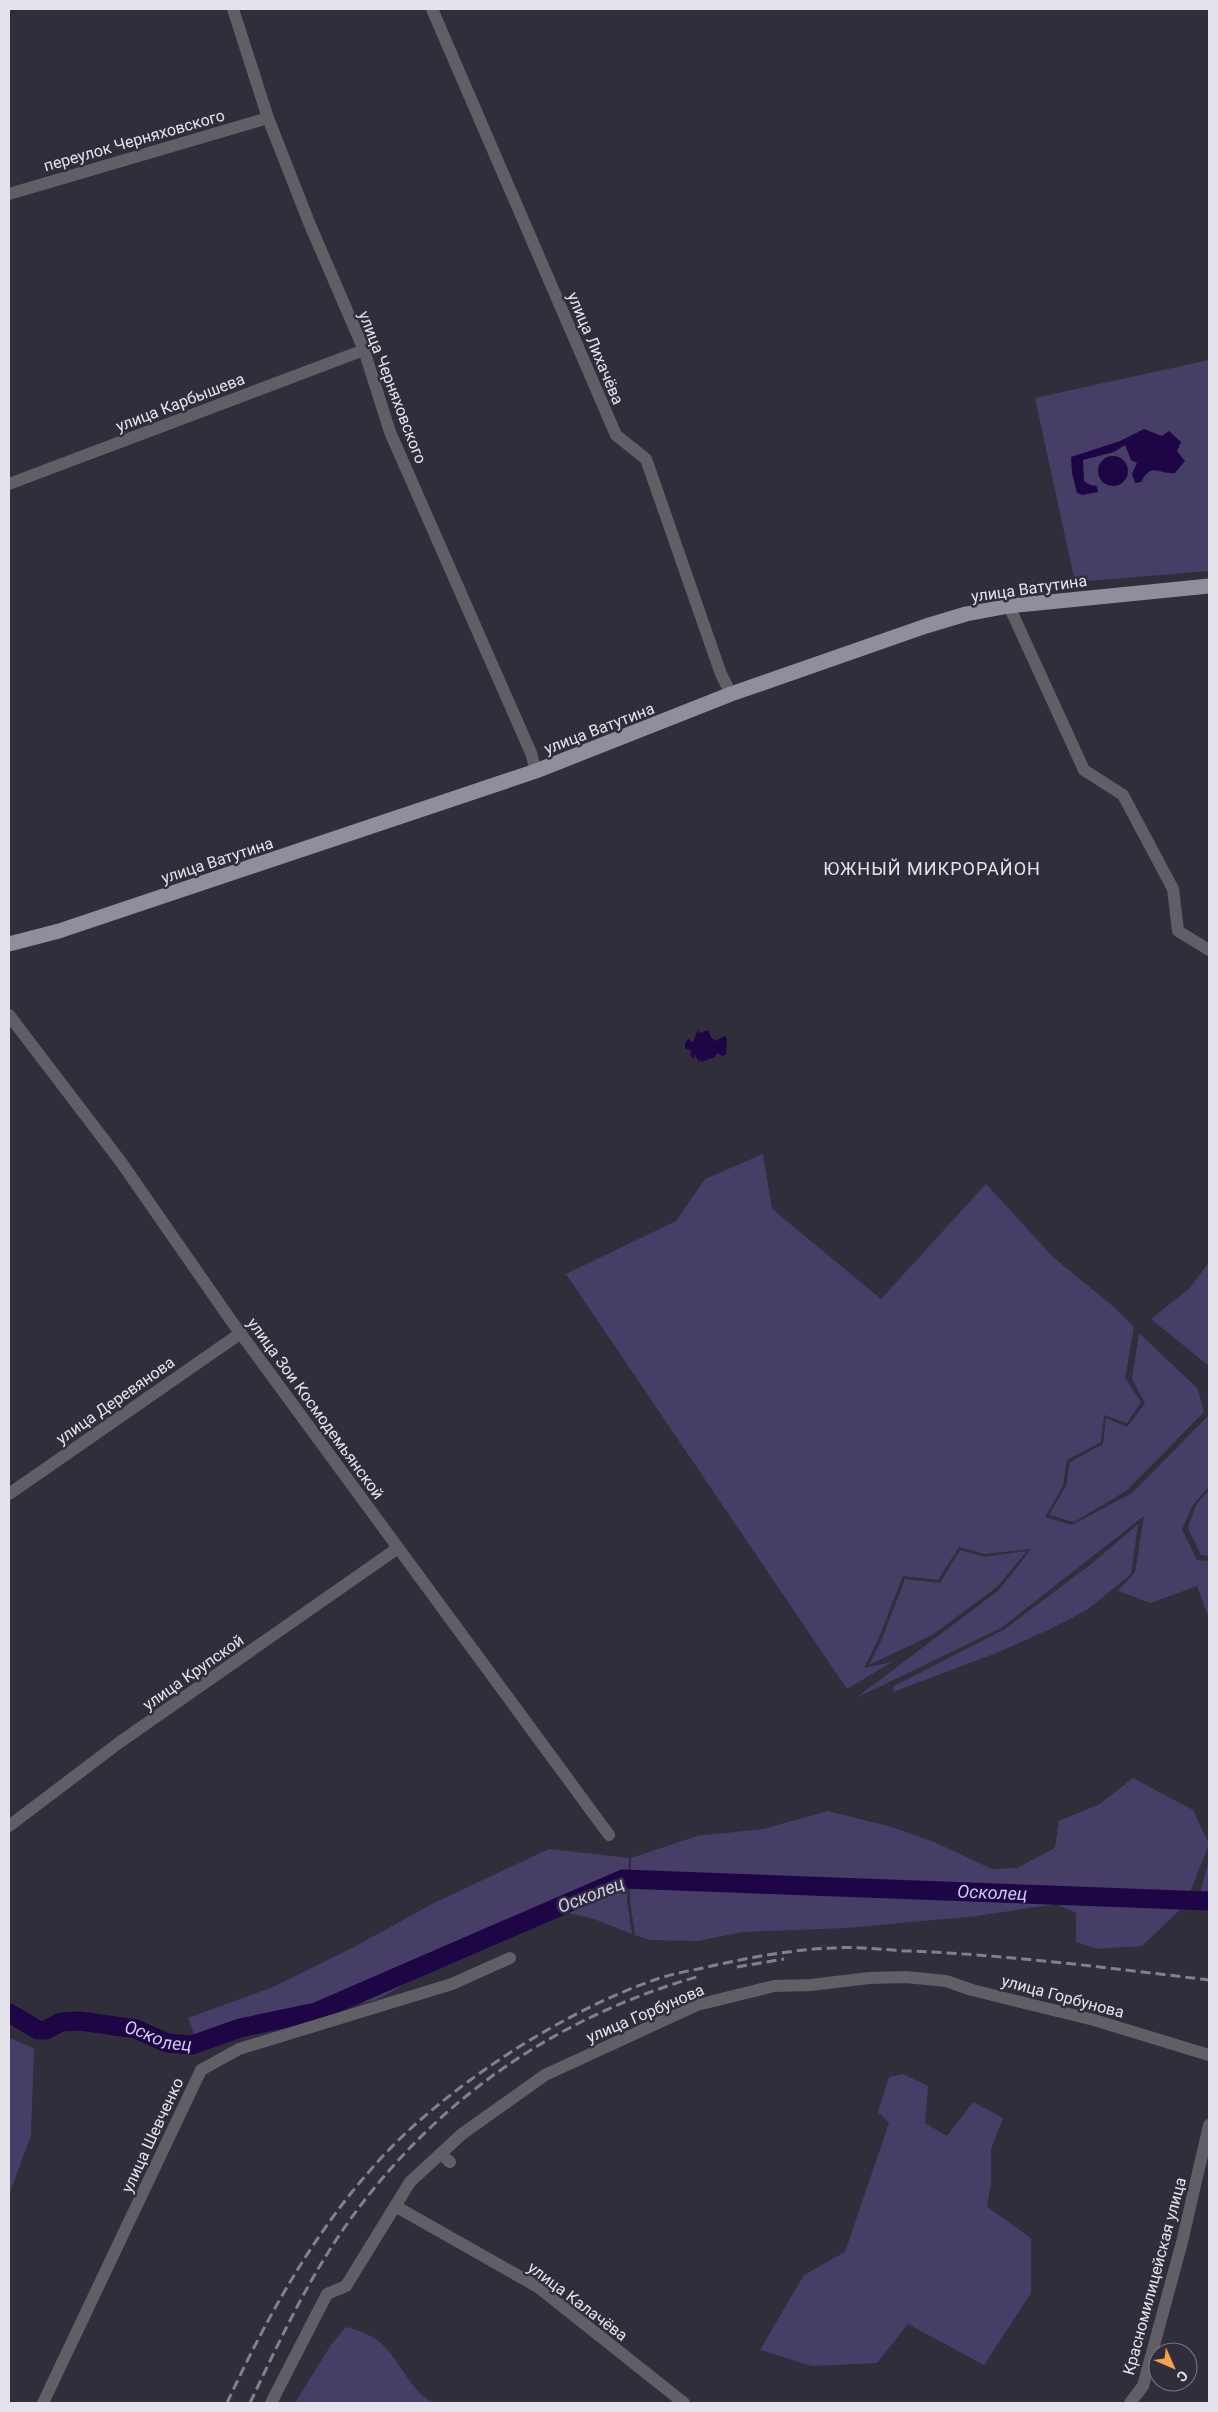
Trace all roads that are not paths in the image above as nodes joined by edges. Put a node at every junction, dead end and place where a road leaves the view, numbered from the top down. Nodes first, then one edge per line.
1 (233, 9) edge
2 (432, 9) edge
3 (268, 118) junction
4 (9, 194) edge
5 (364, 350) junction
6 (9, 484) edge
7 (1209, 586) edge
8 (1009, 606) junction
9 (731, 694) junction
10 (536, 771) junction
11 (9, 944) edge
12 (1205, 949) edge
13 (9, 1015) edge
14 (241, 1333) junction
15 (9, 1494) edge
16 (398, 1548) junction
17 (9, 1826) edge
18 (609, 1834) dead end
19 (510, 1958) dead end
20 (1209, 2055) edge
21 (1209, 2125) edge
22 (395, 2206) junction
23 (272, 2399) edge
24 (43, 2403) edge
25 (684, 2403) edge
26 (1130, 2403) edge

1 - 3 street, улица Черняховского
2 - 9 street, улица Лихачёва
3 - 4 street, переулок Черняховского
3 - 5 street, улица Черняховского
5 - 6 street, улица Карбышева
5 - 10 street, улица Черняховского
7 - 8 main road, улица Ватутина
8 - 9 main road, улица Ватутина
8 - 12 street
9 - 10 main road, улица Ватутина
10 - 11 main road, улица Ватутина
13 - 14 street, улица Зои Космодемьянской
14 - 15 street, улица Деревянова
14 - 16 street, улица Зои Космодемьянской
16 - 17 street, улица Крупской
16 - 18 street, улица Зои Космодемьянской
19 - 24 street, улица Шевченко
20 - 22 street, улица Горбунова
21 - 26 street, Красномилицейская улица
22 - 23 street, улица Горбунова
22 - 25 street, улица Калачёва

